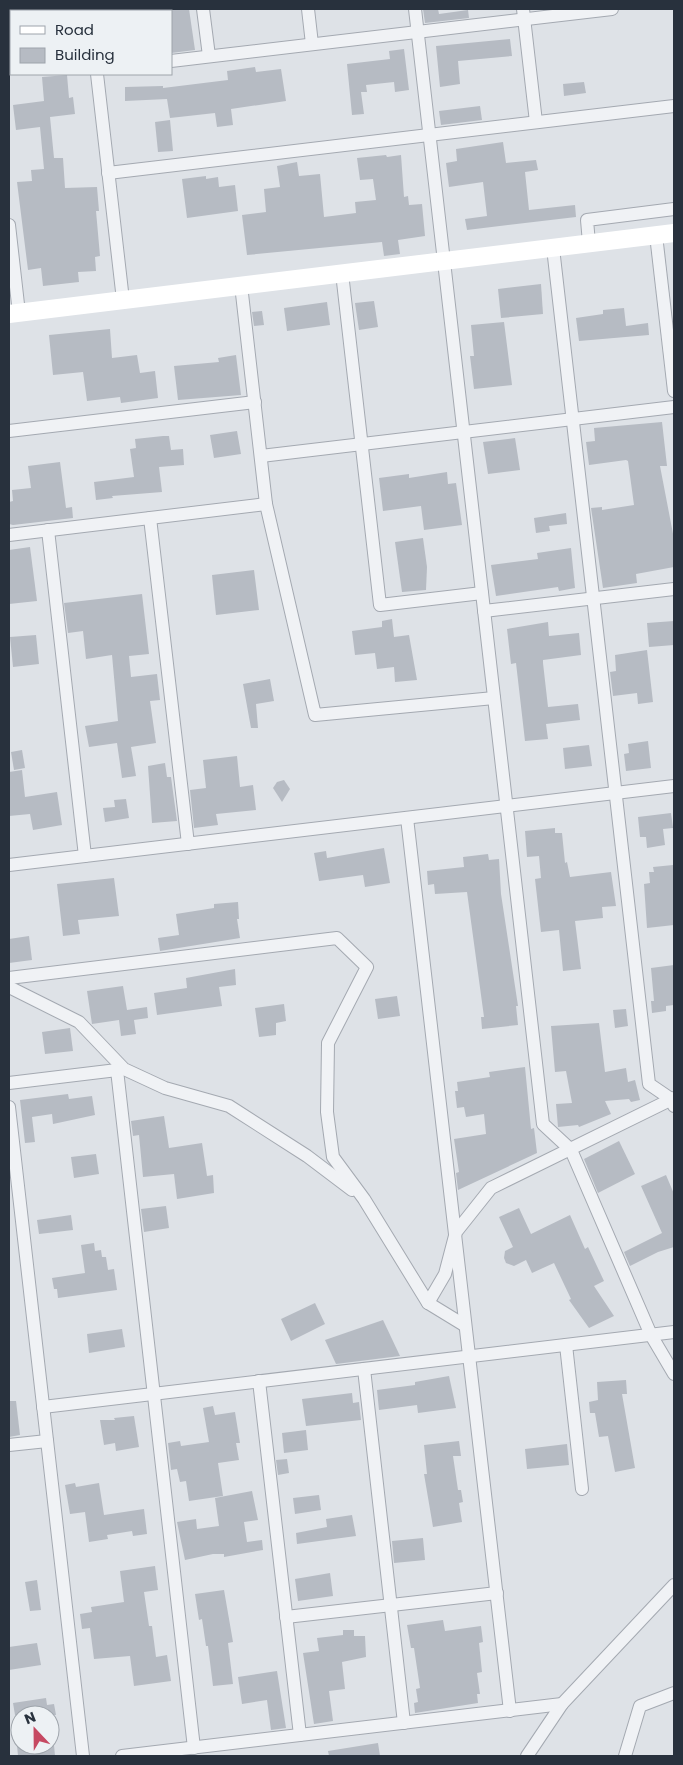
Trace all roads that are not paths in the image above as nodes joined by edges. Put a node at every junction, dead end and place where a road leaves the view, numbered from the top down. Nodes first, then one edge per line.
1 (203, 9) edge
2 (308, 9) edge
3 (415, 9) edge
4 (612, 9) edge
5 (524, 14) edge
6 (418, 32) junction
7 (312, 44) junction
8 (209, 56) junction
9 (172, 61) edge
10 (97, 75) edge
11 (674, 106) edge
12 (536, 122) junction
13 (430, 135) junction
14 (108, 172) junction
15 (674, 209) edge
16 (9, 225) edge
17 (674, 232) edge
18 (656, 235) junction
19 (589, 243) junction
20 (552, 248) junction
21 (444, 261) junction
22 (342, 273) junction
23 (241, 286) junction
24 (123, 300) junction
25 (14, 313) edge
26 (674, 391) edge
27 (255, 402) junction
28 (674, 408) edge
29 (572, 419) junction
30 (9, 431) edge
31 (464, 432) junction
32 (361, 444) junction
33 (261, 456) junction
34 (266, 504) junction
35 (150, 518) junction
36 (48, 530) junction
37 (9, 535) edge
38 (674, 589) edge
39 (482, 593) junction
40 (593, 598) junction
41 (484, 611) junction
42 (494, 698) junction
43 (674, 786) edge
44 (615, 793) junction
45 (507, 806) junction
46 (407, 818) junction
47 (188, 844) junction
48 (85, 856) junction
49 (9, 865) edge
50 (9, 978) edge
51 (9, 987) edge
52 (9, 1083) edge
53 (673, 1101) edge
54 (9, 1107) edge
55 (571, 1150) junction
56 (364, 1199) junction
57 (456, 1232) junction
58 (428, 1303) junction
59 (464, 1326) junction
60 (674, 1332) edge
61 (651, 1335) junction
62 (566, 1345) junction
63 (469, 1357) junction
64 (364, 1369) junction
65 (674, 1374) edge
66 (259, 1382) junction
67 (154, 1394) junction
68 (43, 1407) junction
69 (47, 1441) junction
70 (9, 1445) edge
71 (582, 1489) dead end
72 (674, 1585) edge
73 (497, 1593) junction
74 (391, 1605) junction
75 (286, 1617) junction
76 (674, 1693) edge
77 (562, 1704) junction
78 (510, 1710) junction
79 (404, 1723) junction
80 (300, 1736) junction
81 (194, 1748) junction
82 (83, 1756) edge
83 (122, 1756) edge
84 (527, 1756) edge
85 (625, 1756) edge

1 - 8 street
2 - 7 street
3 - 6 street
4 - 5 street
5 - 6 street
5 - 12 street
6 - 7 street
6 - 13 street
7 - 8 street
8 - 9 street
10 - 14 street
11 - 12 street
12 - 13 street
13 - 14 street
13 - 21 street
14 - 24 street
15 - 19 street
16 - 25 street
17 - 18 main road
18 - 19 main road
18 - 26 street
19 - 20 main road
20 - 21 main road
20 - 29 street
21 - 22 main road
21 - 31 street
22 - 23 main road
22 - 32 street
23 - 24 main road
23 - 27 street
24 - 25 main road
27 - 30 street
27 - 33 street
28 - 29 street
29 - 31 street
29 - 40 street
31 - 32 street
31 - 39 street
32 - 33 street
32 - 39 street
33 - 34 street
34 - 35 street
34 - 42 street
35 - 36 street
35 - 47 street
36 - 37 street
36 - 48 street
38 - 40 street
39 - 41 street
40 - 41 street
40 - 44 street
41 - 42 street
42 - 45 street
43 - 44 street
44 - 45 street
44 - 53 street
45 - 46 street
45 - 55 street
46 - 47 street
46 - 57 street
47 - 48 street
48 - 49 street
50 - 56 street
51 - 56 street
52 - 67 street
53 - 55 street
54 - 68 street
55 - 57 street
55 - 61 street
56 - 58 street
57 - 58 street
57 - 59 street
58 - 59 street
59 - 63 street
60 - 61 street
61 - 62 street
61 - 65 street
62 - 63 street
62 - 71 street
63 - 64 street
63 - 73 street
64 - 66 street
64 - 74 street
66 - 67 street
66 - 75 street
67 - 68 street
67 - 81 street
68 - 69 street
69 - 70 street
69 - 82 street
72 - 77 street
73 - 74 street
73 - 78 street
74 - 75 street
74 - 79 street
75 - 80 street
76 - 85 street
77 - 78 street
77 - 84 street
78 - 79 street
79 - 80 street
80 - 81 street
81 - 83 street

